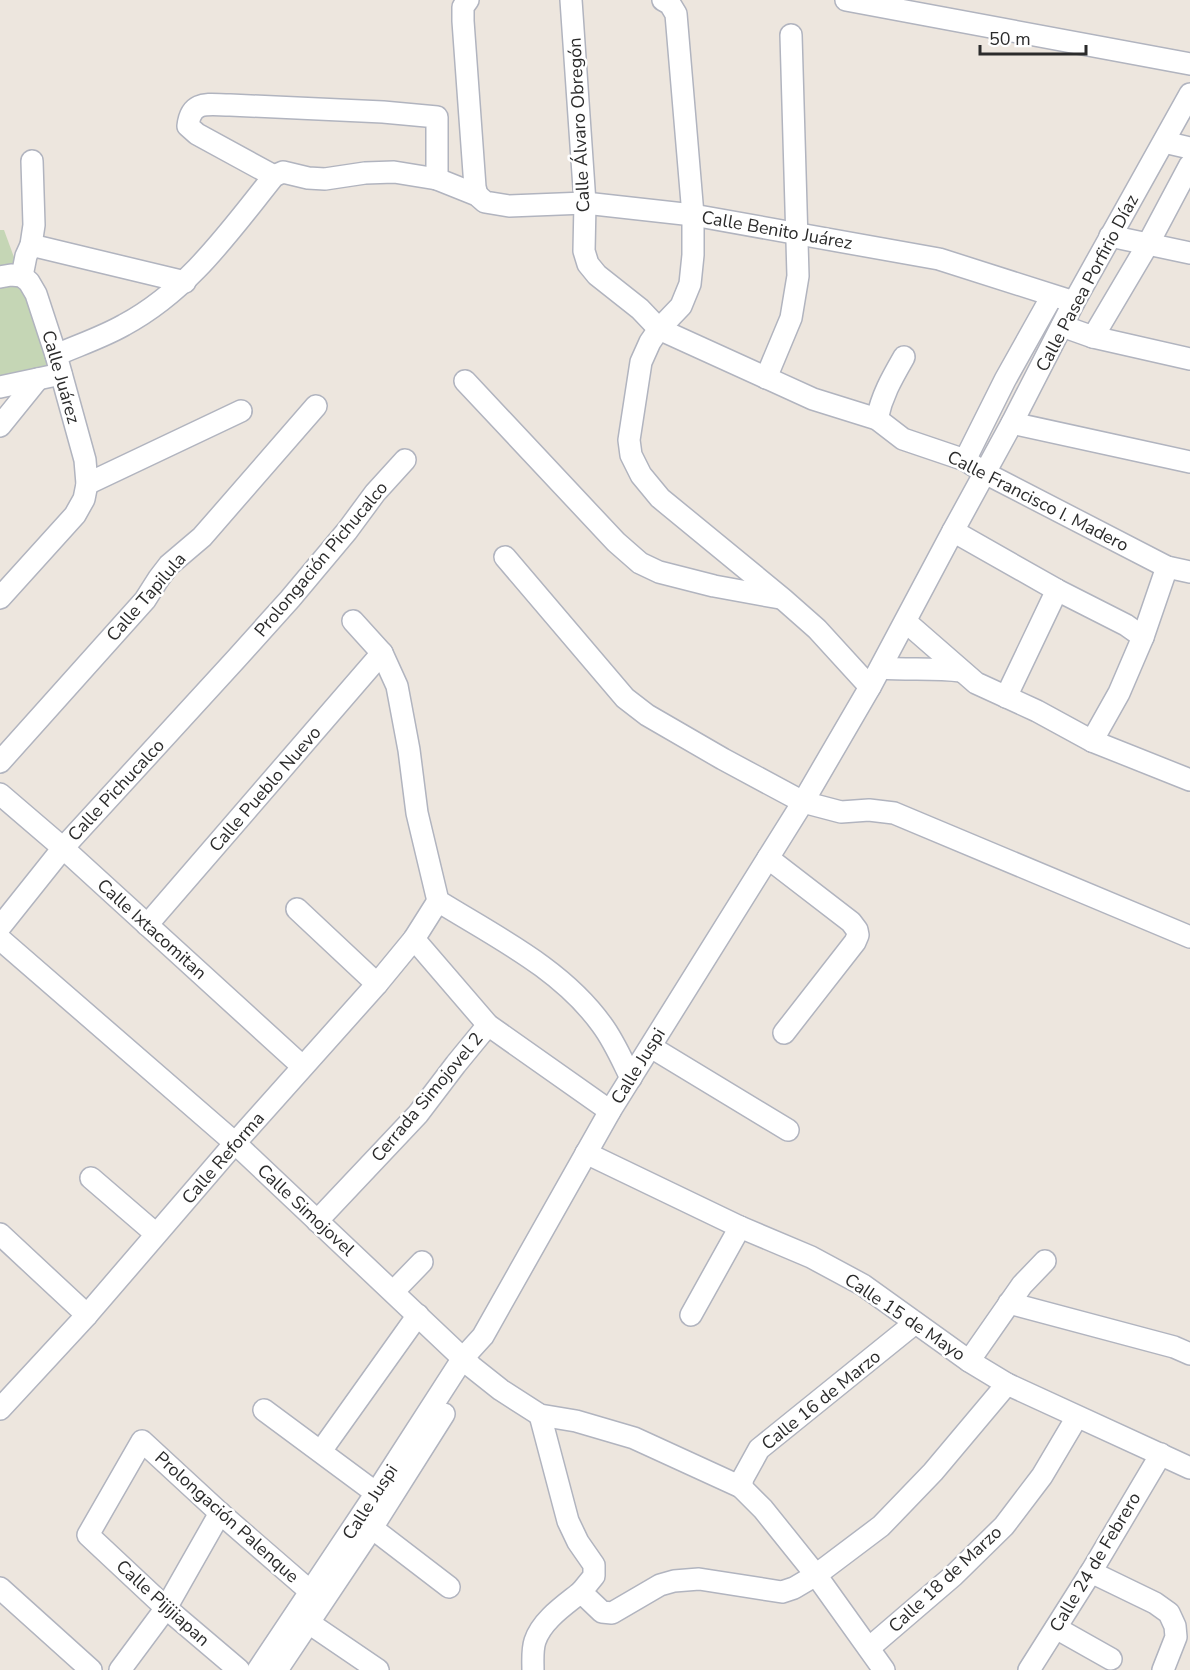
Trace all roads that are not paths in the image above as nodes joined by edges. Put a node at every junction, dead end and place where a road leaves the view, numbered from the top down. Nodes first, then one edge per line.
1 (468, 0) edge
2 (571, 0) edge
3 (846, 0) edge
4 (667, 2) edge
5 (791, 35) dead end
6 (1190, 64) edge
7 (1190, 94) edge
8 (1164, 142) junction
9 (1190, 148) edge
10 (32, 161) dead end
11 (1190, 165) edge
12 (274, 176) junction
13 (437, 179) junction
14 (477, 195) junction
15 (585, 203) junction
16 (693, 215) junction
17 (796, 233) junction
18 (1110, 236) junction
19 (1148, 244) junction
20 (31, 245) junction
21 (584, 251) joint
22 (1190, 253) edge
23 (22, 276) junction
24 (0, 277) edge
25 (185, 282) junction
26 (1052, 296) junction
27 (1074, 302) junction
28 (1062, 326) junction
29 (659, 329) junction
30 (1093, 337) junction
31 (904, 357) dead end
32 (1190, 359) edge
33 (59, 364) junction
34 (766, 378) junction
35 (39, 379) junction
36 (465, 381) dead end
37 (0, 387) edge
38 (316, 406) dead end
39 (241, 411) dead end
40 (877, 419) junction
41 (1012, 423) junction
42 (0, 426) edge
43 (405, 460) dead end
44 (965, 460) junction
45 (1190, 462) edge
46 (985, 473) junction
47 (87, 484) junction
48 (953, 531) junction
49 (505, 557) dead end
50 (1167, 567) junction
51 (1190, 572) edge
52 (1057, 590) junction
53 (0, 598) edge
54 (783, 599) junction
55 (353, 621) dead end
56 (906, 622) junction
57 (1143, 637) junction
58 (382, 653) junction
59 (237, 658) joint
60 (881, 668) junction
61 (961, 671) junction
62 (870, 687) junction
63 (1006, 697) junction
64 (1092, 741) junction
65 (0, 762) edge
66 (1190, 780) edge
67 (0, 794) edge
68 (803, 802) junction
69 (63, 848) junction
70 (768, 858) junction
71 (438, 901) junction
72 (297, 909) dead end
73 (147, 925) junction
74 (0, 927) edge
75 (1190, 937) edge
76 (0, 939) edge
77 (414, 939) junction
78 (377, 984) junction
79 (488, 1025) junction
80 (784, 1033) dead end
81 (651, 1047) junction
82 (302, 1066) junction
83 (631, 1078) junction
84 (610, 1111) junction
85 (788, 1130) dead end
86 (236, 1143) junction
87 (586, 1153) junction
88 (91, 1178) dead end
89 (317, 1221) junction
90 (740, 1227) junction
91 (0, 1234) edge
92 (156, 1234) junction
93 (1044, 1261) dead end
94 (423, 1262) dead end
95 (394, 1291) junction
96 (1009, 1303) junction
97 (87, 1315) junction
98 (418, 1315) junction
99 (691, 1315) dead end
100 (915, 1323) junction
101 (1190, 1354) edge
102 (969, 1361) junction
103 (468, 1363) junction
104 (1007, 1384) junction
105 (4, 1397) edge
106 (264, 1410) dead end
107 (540, 1415) junction
108 (1077, 1417) junction
109 (321, 1451) junction
110 (1161, 1454) junction
111 (1190, 1468) edge
112 (741, 1487) junction
113 (376, 1493) junction
114 (220, 1513) junction
115 (372, 1528) junction
116 (88, 1534) joint
117 (1091, 1572) junction
118 (816, 1575) junction
119 (449, 1587) dead end
120 (0, 1588) edge
121 (311, 1592) junction
122 (581, 1592) junction
123 (166, 1608) junction
124 (309, 1623) junction
125 (1056, 1628) junction
126 (869, 1648) junction
127 (1111, 1659) dead end
128 (91, 1670) edge
129 (120, 1670) edge
130 (239, 1670) edge
131 (258, 1670) edge
132 (277, 1670) edge
133 (378, 1670) edge
134 (532, 1670) edge
135 (884, 1670) edge
136 (1029, 1670) edge
137 (1163, 1670) edge

1 - 14 street
2 - 15 street, Calle Álvaro Obregón
3 - 6 street
4 - 16 street
5 - 17 street
7 - 8 street, Calle Pasea Porfirio Díaz
8 - 9 street
8 - 18 street, Calle Pasea Porfirio Díaz
10 - 20 street
11 - 19 street
12 - 13 street, Calle Benito Juárez
12 - 13 street
12 - 25 street
13 - 14 street, Calle Benito Juárez
14 - 15 street, Calle Benito Juárez
15 - 16 street, Calle Benito Juárez
15 - 21 street, Calle Álvaro Obregón
16 - 17 street, Calle Benito Juárez
16 - 29 street
17 - 26 street, Calle Benito Juárez
17 - 34 street
18 - 19 street
18 - 27 street, Calle Pasea Porfirio Díaz
19 - 22 street
19 - 30 street
20 - 23 street
20 - 25 street
21 - 29 street, Calle Francisco I. Madero
23 - 24 street
23 - 33 street, Calle Juárez
25 - 33 street
26 - 27 street, Calle Benito Juárez
26 - 44 street
27 - 28 street, Calle Pasea Porfirio Díaz
28 - 30 street
28 - 41 street, Calle Pasea Porfirio Díaz
29 - 34 street, Calle Francisco I. Madero
29 - 54 street
30 - 32 street
31 - 40 street
33 - 35 street
33 - 47 street, Calle Juárez
34 - 40 street, Calle Francisco I. Madero
35 - 37 street
35 - 42 street
36 - 54 street
38 - 65 street, Calle Tapilula
39 - 47 street
40 - 44 street, Calle Francisco I. Madero
41 - 45 street
41 - 46 street, Calle Pasea Porfirio Díaz
43 - 59 street, Prolongación Pichucalco
44 - 46 street, Calle Francisco I. Madero
46 - 48 street, Calle Pasea Porfirio Díaz
46 - 50 street, Calle Francisco I. Madero
47 - 53 street
48 - 52 street
48 - 56 street, Calle Pasea Porfirio Díaz
49 - 68 street
50 - 51 street, Calle Francisco I. Madero
50 - 57 street
52 - 57 street
52 - 63 street
54 - 62 street
55 - 58 street
56 - 60 street, Calle Juspi
56 - 61 street
57 - 64 street
58 - 71 street
58 - 73 street, Calle Pueblo Nuevo
59 - 69 street, Calle Pichucalco
60 - 61 street
60 - 62 street, Calle Juspi
61 - 63 street
62 - 68 street, Calle Juspi
63 - 64 street
64 - 66 street
67 - 69 street, Calle Ixtacomitan
68 - 70 street, Calle Juspi
68 - 75 street
69 - 73 street, Calle Ixtacomitan
69 - 74 street, Calle Pichucalco
70 - 80 street
70 - 81 street, Calle Juspi
71 - 77 street, Calle Reforma
71 - 83 street
72 - 78 street
73 - 82 street, Calle Ixtacomitan
76 - 86 street, Calle Simojovel
77 - 78 street, Calle Reforma
77 - 79 street
78 - 82 street, Calle Reforma
79 - 84 street
79 - 89 street, Cerrada Simojovel 2
81 - 83 street, Calle Juspi
81 - 85 street
82 - 86 street, Calle Reforma
83 - 84 street, Calle Juspi
84 - 87 street, Calle Juspi
86 - 89 street, Calle Simojovel
86 - 92 street, Calle Reforma
87 - 90 street, Calle 15 de Mayo
87 - 103 street, Calle Juspi
88 - 92 street
89 - 95 street, Calle Simojovel
90 - 99 street
90 - 100 street, Calle 15 de Mayo
91 - 97 street
92 - 97 street, Calle Reforma
93 - 96 street
94 - 95 street
95 - 98 street, Calle Simojovel
96 - 101 street
96 - 102 street
97 - 105 street, Calle Reforma
98 - 103 street, Calle Simojovel
98 - 109 street
100 - 102 street, Calle 15 de Mayo
100 - 112 street, Calle 16 de Marzo
102 - 104 street, Calle 15 de Mayo
103 - 107 street, Calle Simojovel
103 - 113 street, Calle Juspi
103 - 115 street, Calle Juspi
104 - 108 street, Calle 15 de Mayo
104 - 118 street
106 - 109 street
107 - 112 street
107 - 122 street
108 - 110 street, Calle 15 de Mayo
108 - 126 street, Calle 18 de Marzo
109 - 113 street
110 - 111 street, Calle 15 de Mayo
110 - 117 street, Calle 24 de Febrero
112 - 118 street
113 - 121 street, Calle Juspi
114 - 116 street, Prolongación Palenque
114 - 121 street, Prolongación Palenque
114 - 123 street
115 - 119 street
115 - 124 street, Calle Juspi
116 - 123 street, Calle Pijijiapan
117 - 125 street, Calle 24 de Febrero
117 - 137 street
118 - 122 street
118 - 126 street
120 - 128 street
121 - 131 street, Calle Juspi
122 - 134 street
123 - 129 street
123 - 130 street, Calle Pijijiapan
124 - 132 street, Calle Juspi
124 - 133 street
125 - 127 street
125 - 136 street, Calle 24 de Febrero
126 - 135 street

